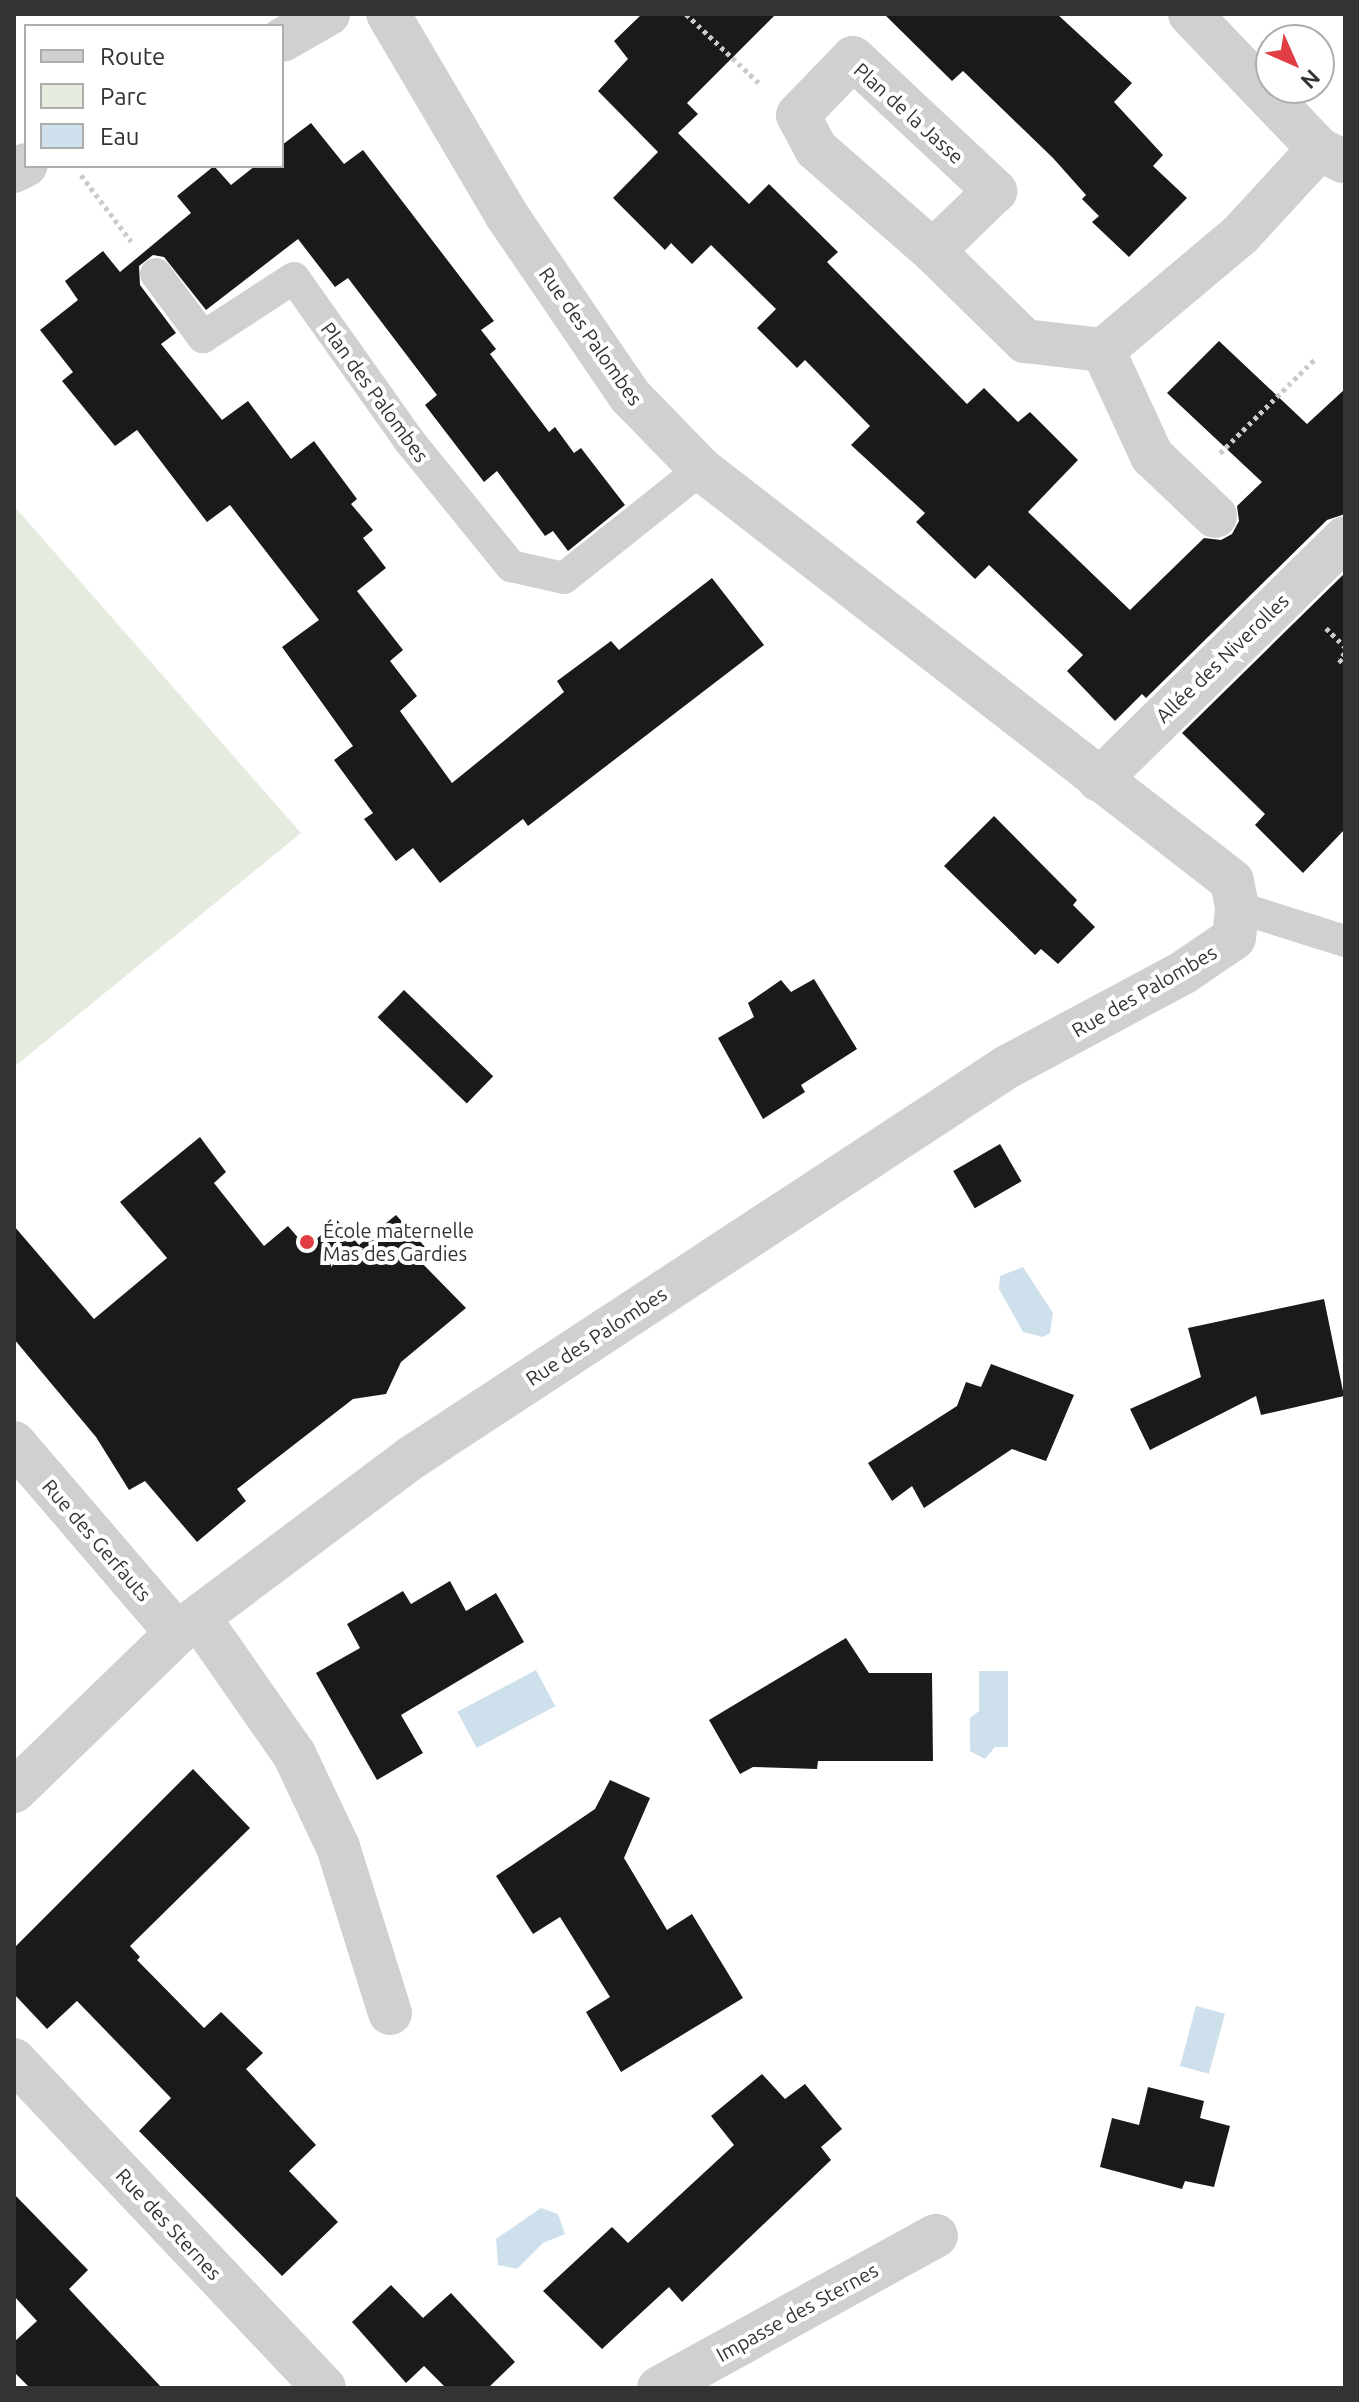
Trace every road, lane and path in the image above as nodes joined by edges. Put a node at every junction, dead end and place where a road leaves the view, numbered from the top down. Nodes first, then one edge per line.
1 (328, 14) edge
2 (388, 14) edge
3 (686, 14) edge
4 (1190, 14) edge
5 (284, 39) edge
6 (798, 115) junction
7 (1332, 155) edge
8 (81, 175) dead end
9 (933, 251) junction
10 (156, 274) joint
11 (1103, 350) junction
12 (1315, 359) dead end
13 (701, 469) junction
14 (1200, 502) joint
15 (1345, 538) edge
16 (1338, 640) dead end
17 (1345, 650) edge
18 (1345, 665) edge
19 (1099, 780) junction
20 (1237, 907) junction
21 (1345, 941) edge
22 (15, 1446) edge
23 (188, 1626) junction
24 (14, 1791) edge
25 (390, 2013) dead end
26 (14, 2060) edge
27 (936, 2236) dead end
28 (324, 2388) edge
29 (659, 2388) edge

1 - 5 street
2 - 13 street, Rue des Palombes
3 - 6 path
4 - 7 street
6 - 9 street
6 - 9 street, Plan de la Jasse
7 - 11 street
8 - 10 path
9 - 11 street
10 - 13 lane, Plan des Palombes
11 - 14 street
12 - 14 path
13 - 19 street, Rue des Palombes
15 - 19 street, Allée des Niverolles
16 - 17 path
17 - 18 path
19 - 20 street, Rue des Palombes
20 - 21 lane
20 - 23 street, Rue des Palombes
22 - 23 street, Rue des Gerfauts
23 - 24 street, Rue des Palombes
23 - 25 street, Rue des Gerfauts
26 - 28 street, Rue des Sternes
27 - 29 street, Impasse des Sternes

